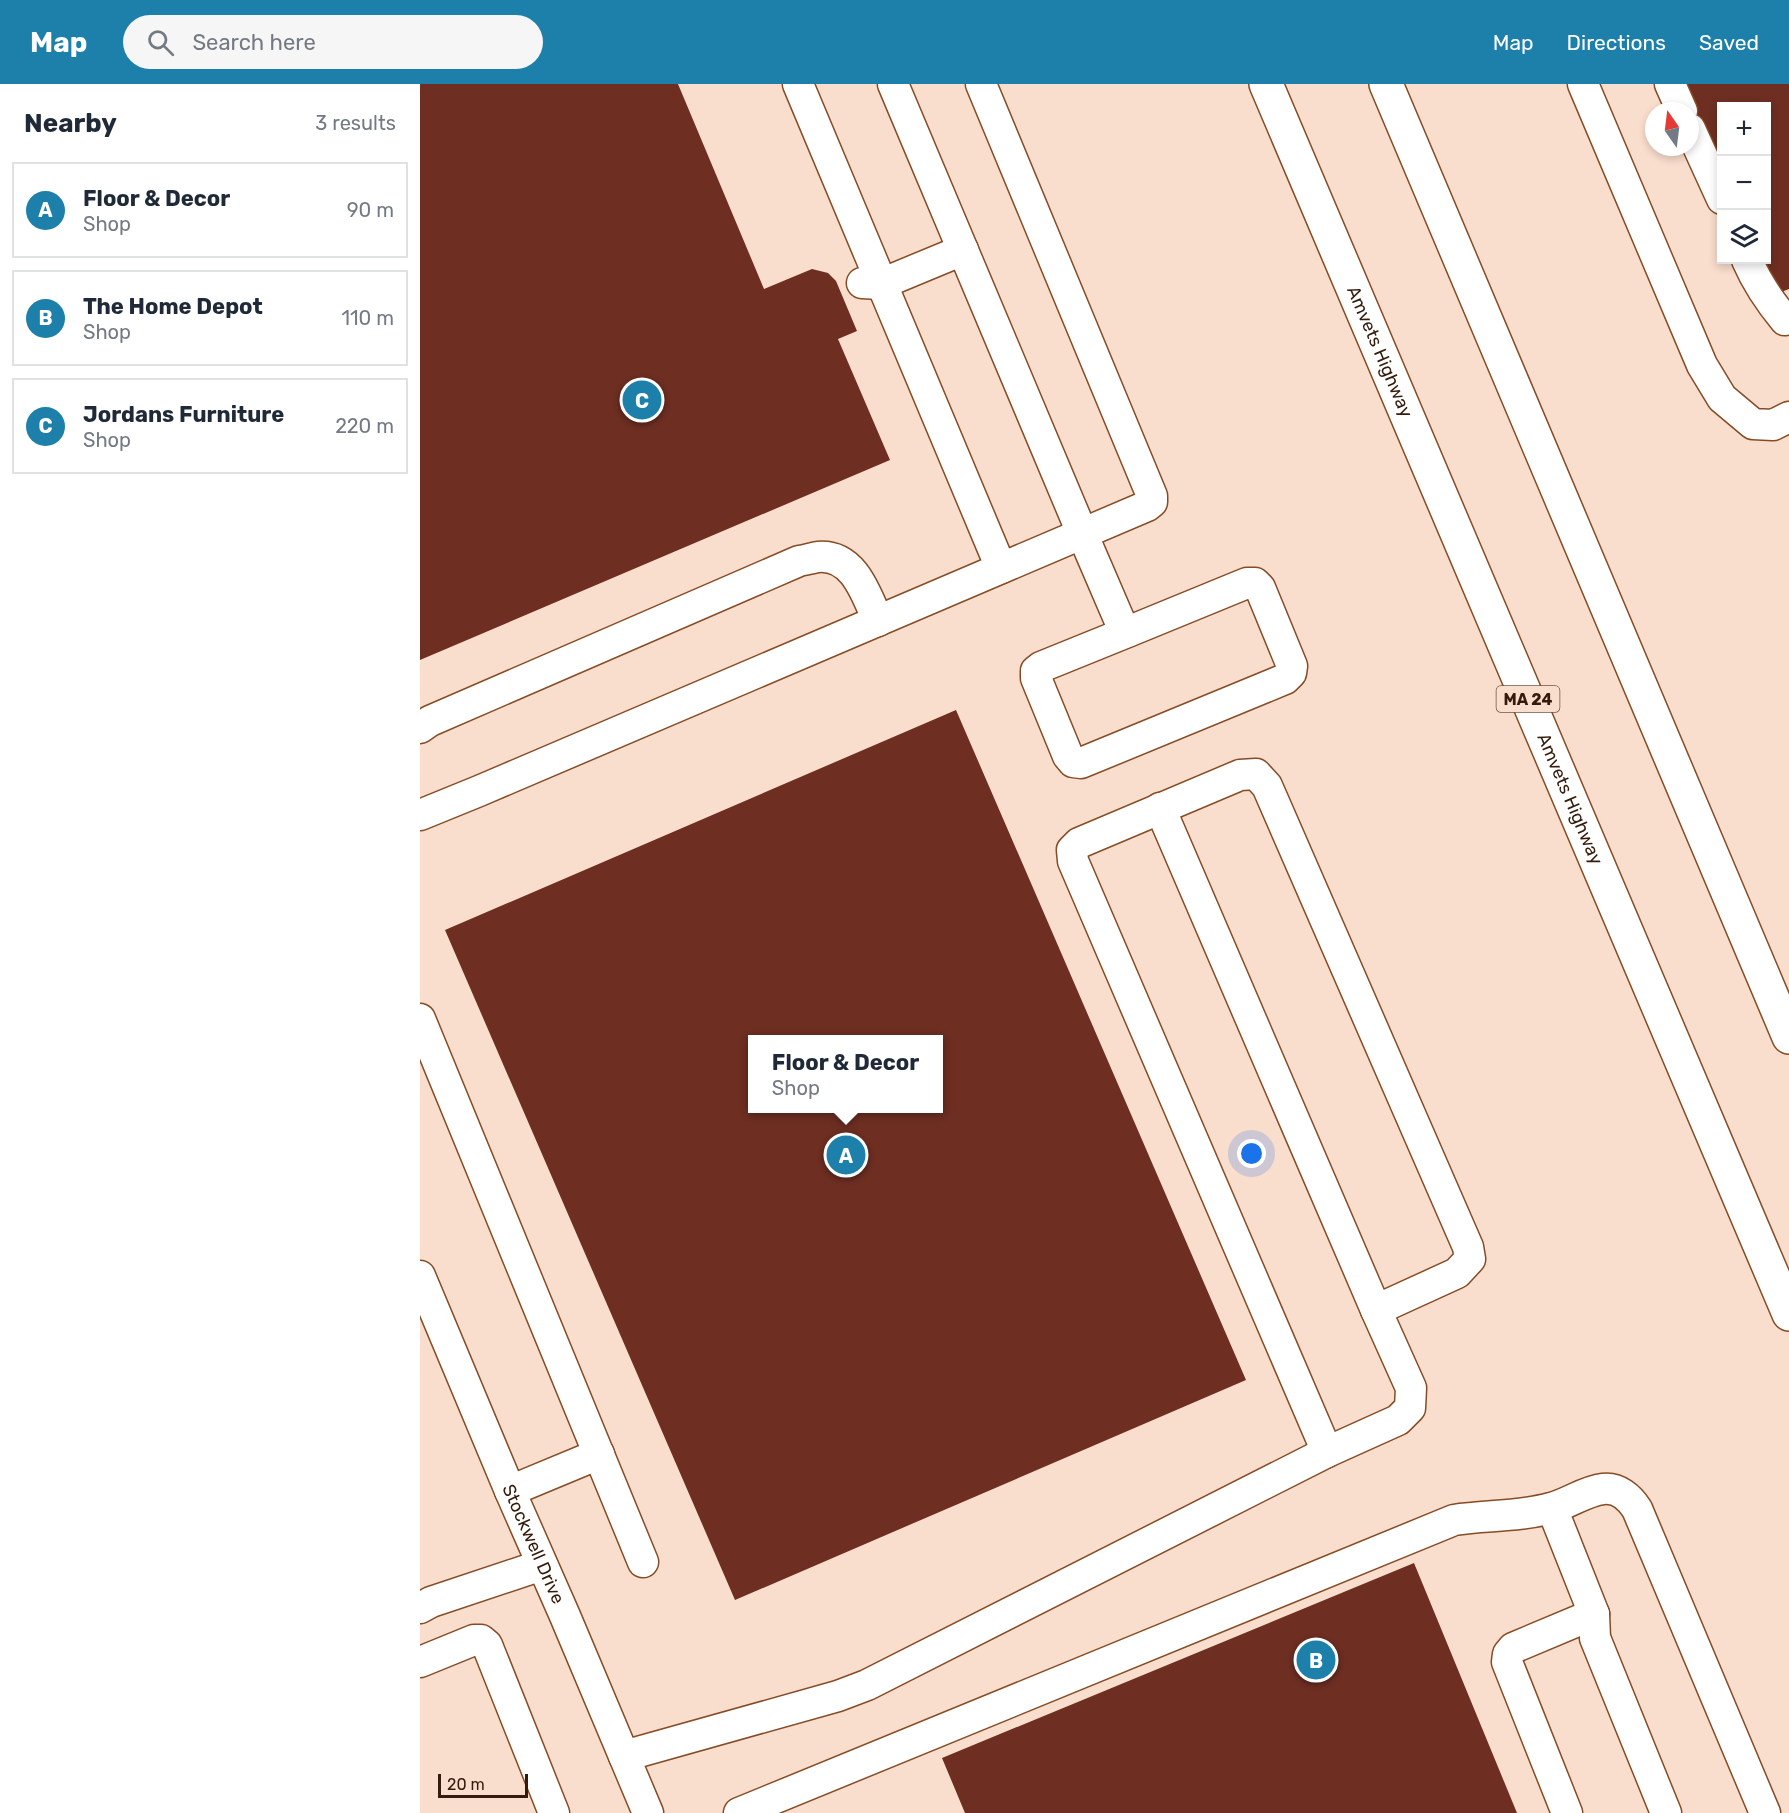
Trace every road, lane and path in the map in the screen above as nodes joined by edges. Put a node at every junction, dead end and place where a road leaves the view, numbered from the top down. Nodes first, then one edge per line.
1 (798, 84) edge
2 (893, 84) edge
3 (981, 84) edge
4 (1266, 84) edge
5 (1386, 84) edge
6 (1583, 84) edge
7 (1670, 84) edge
8 (1678, 102) edge
9 (1699, 149) edge
10 (1717, 188) edge
11 (963, 250) junction
12 (1749, 264) edge
13 (862, 281) junction
14 (1789, 319) edge
15 (1789, 417) edge
16 (1082, 533) junction
17 (1001, 568) junction
18 (878, 621) junction
19 (1125, 633) junction
20 (420, 728) edge
21 (1160, 808) junction
22 (420, 815) edge
23 (420, 1021) edge
24 (1789, 1037) edge
25 (420, 1276) edge
26 (1376, 1310) junction
27 (1789, 1314) edge
28 (1327, 1452) junction
29 (599, 1454) junction
30 (510, 1491) junction
31 (1552, 1508) junction
32 (643, 1562) dead end
33 (542, 1565) junction
34 (420, 1608) edge
35 (1594, 1614) junction
36 (420, 1662) edge
37 (624, 1756) junction
38 (554, 1813) edge
39 (648, 1813) edge
40 (739, 1813) edge
41 (1567, 1813) edge
42 (1666, 1813) edge
43 (1765, 1813) edge

1 - 13 street
2 - 11 street
3 - 16 street
4 - 27 highway, Amvets Highway / MA 24
5 - 24 highway
6 - 15 street
7 - 8 street
9 - 10 street
11 - 13 street
11 - 16 street
12 - 14 street
13 - 17 street
16 - 17 street
16 - 19 street
17 - 18 street
18 - 20 street
18 - 22 street
19 - 19 street
21 - 26 street
21 - 26 street
21 - 28 street
23 - 29 street
25 - 30 street, Stockwell Drive
26 - 28 street
28 - 37 street
29 - 30 street
29 - 32 street
30 - 33 street, Stockwell Drive
31 - 35 street
31 - 40 street
31 - 43 street
33 - 34 street
33 - 37 street, Stockwell Drive
35 - 41 street
35 - 42 street
36 - 38 street
37 - 39 street, Stockwell Drive

